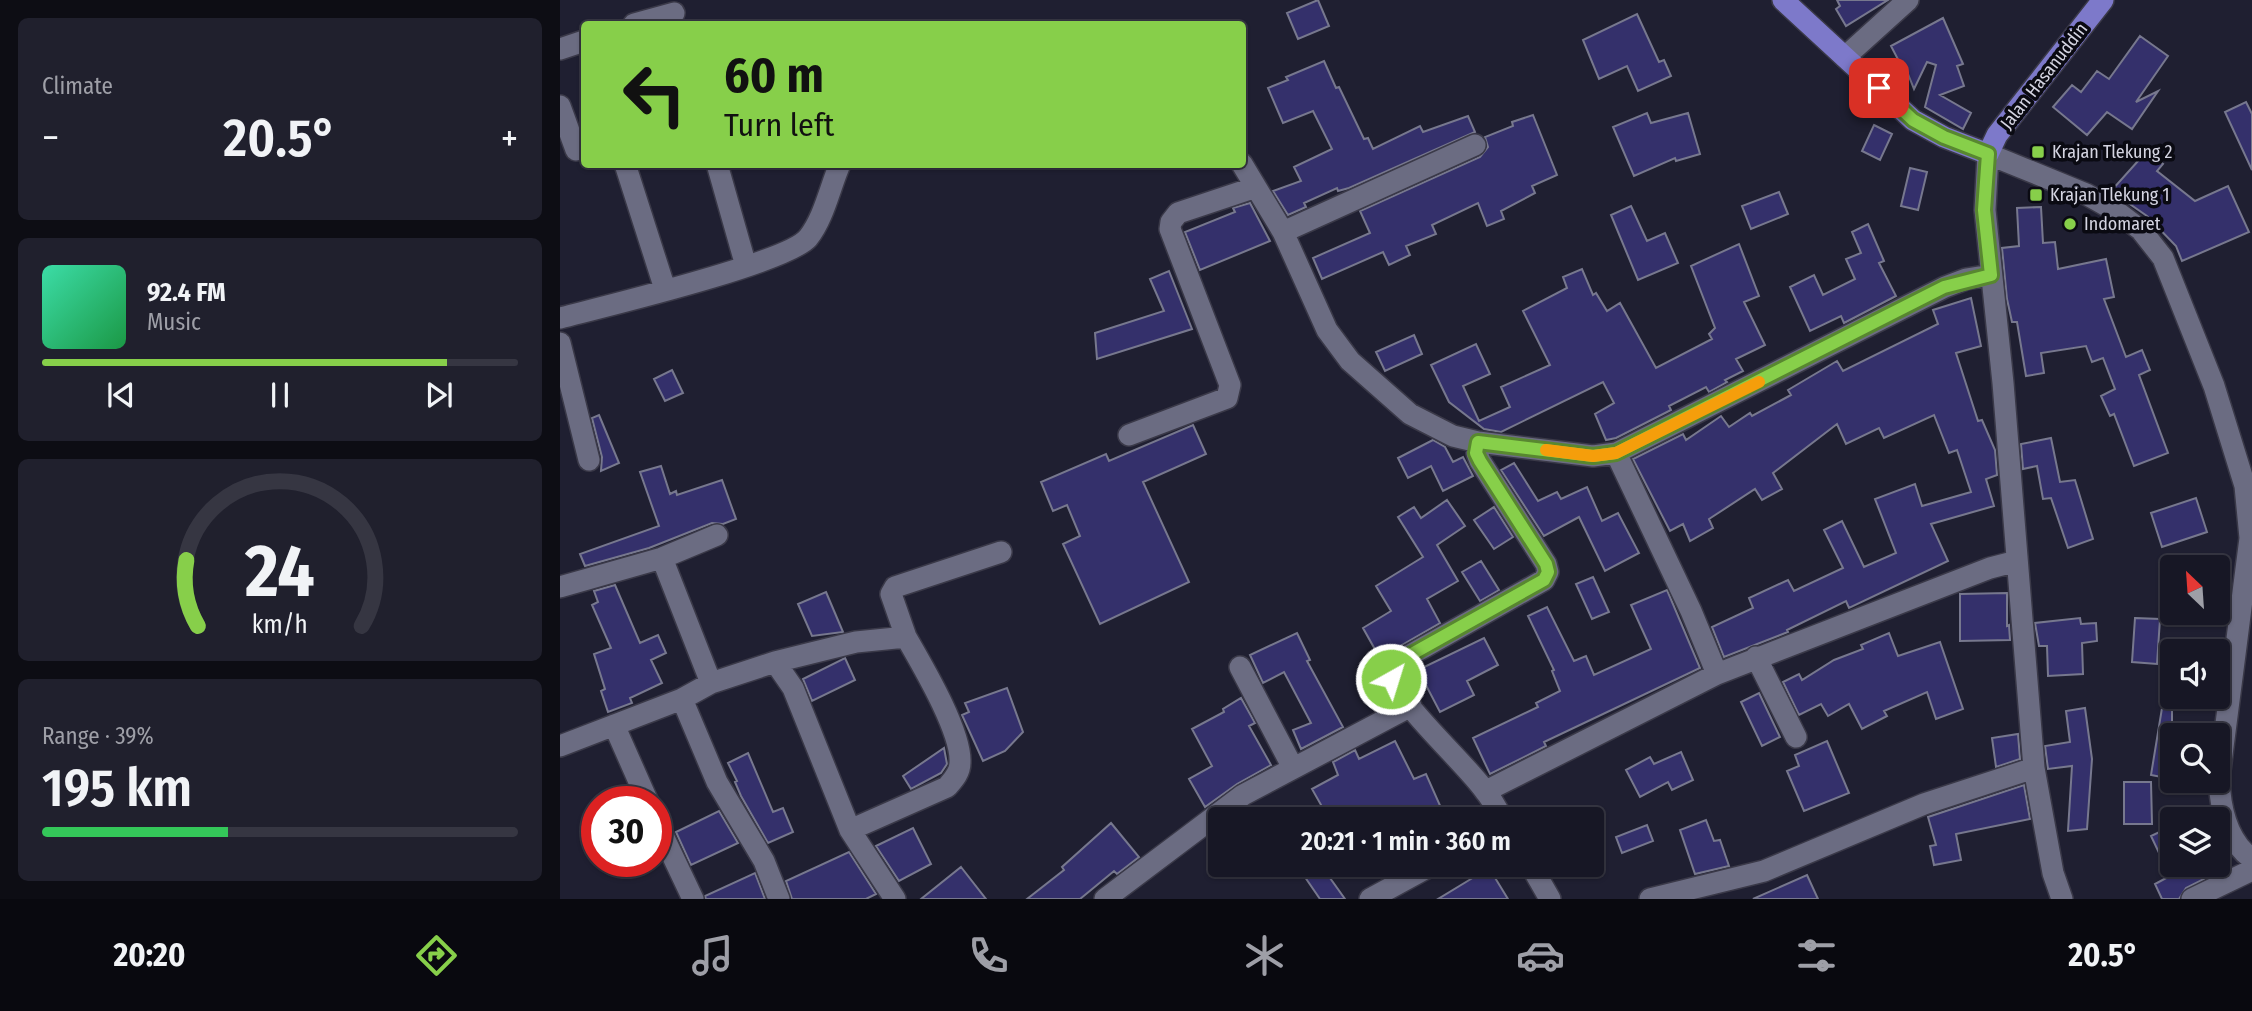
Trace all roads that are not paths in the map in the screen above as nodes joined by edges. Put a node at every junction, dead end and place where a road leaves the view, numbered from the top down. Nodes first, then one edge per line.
1 (1783, 0) edge
2 (1908, 0) edge
3 (2103, 0) edge
4 (674, 12) edge
5 (644, 21) edge
6 (581, 42) edge
7 (560, 49) edge
8 (1845, 57) junction
9 (560, 106) edge
10 (1475, 145) dead end
11 (576, 150) dead end
12 (1988, 154) junction
13 (626, 168) edge
14 (718, 168) edge
15 (838, 168) edge
16 (1244, 168) edge
17 (1256, 187) junction
18 (1283, 232) junction
19 (746, 266) junction
20 (1991, 275) junction
21 (666, 289) junction
22 (560, 318) edge
23 (560, 343) edge
24 (1129, 435) dead end
25 (1478, 442) junction
26 (1616, 453) junction
27 (589, 460) dead end
28 (717, 535) dead end
29 (1001, 552) dead end
30 (662, 558) junction
31 (2017, 561) junction
32 (560, 587) edge
33 (906, 637) junction
34 (1756, 657) junction
35 (775, 662) junction
36 (1240, 667) dead end
37 (1717, 674) junction
38 (711, 683) junction
39 (682, 699) junction
40 (1411, 706) junction
41 (614, 725) junction
42 (1796, 737) dead end
43 (560, 746) edge
44 (1293, 766) junction
45 (2034, 768) junction
46 (641, 786) edge
47 (1486, 791) junction
48 (1496, 807) edge
49 (850, 830) junction
50 (672, 855) edge
51 (2252, 859) edge
52 (2252, 870) edge
53 (1410, 877) edge
54 (1537, 877) edge
55 (693, 899) edge
56 (779, 899) edge
57 (895, 899) edge
58 (1105, 899) edge
59 (1370, 899) edge
60 (1550, 899) edge
61 (1650, 899) edge
62 (2062, 899) edge
63 (2192, 899) edge

1 - 8 main road
2 - 8 street
3 - 12 main road, Jalan Hasanuddin
4 - 5 street
6 - 7 street
8 - 12 main road
9 - 11 street
10 - 18 street
12 - 20 street
12 - 51 street
13 - 21 street
14 - 19 street
15 - 19 street
16 - 17 street
17 - 18 street
17 - 24 street
18 - 25 street
19 - 21 street
20 - 26 street
20 - 31 street
21 - 22 street
23 - 27 street
25 - 26 street
25 - 40 street
26 - 37 street
28 - 30 street
29 - 33 street
30 - 32 street
30 - 38 street
31 - 34 street
31 - 45 street
33 - 35 street
33 - 49 street
34 - 37 street
34 - 42 street
35 - 38 street
35 - 49 street
36 - 44 street
37 - 47 street
38 - 39 street
39 - 41 street
39 - 56 street
40 - 44 street
40 - 47 street
41 - 43 street
41 - 46 street
44 - 58 street
45 - 61 street
45 - 62 street
47 - 48 street
49 - 57 street
50 - 55 street
52 - 63 street
53 - 59 street
54 - 60 street

